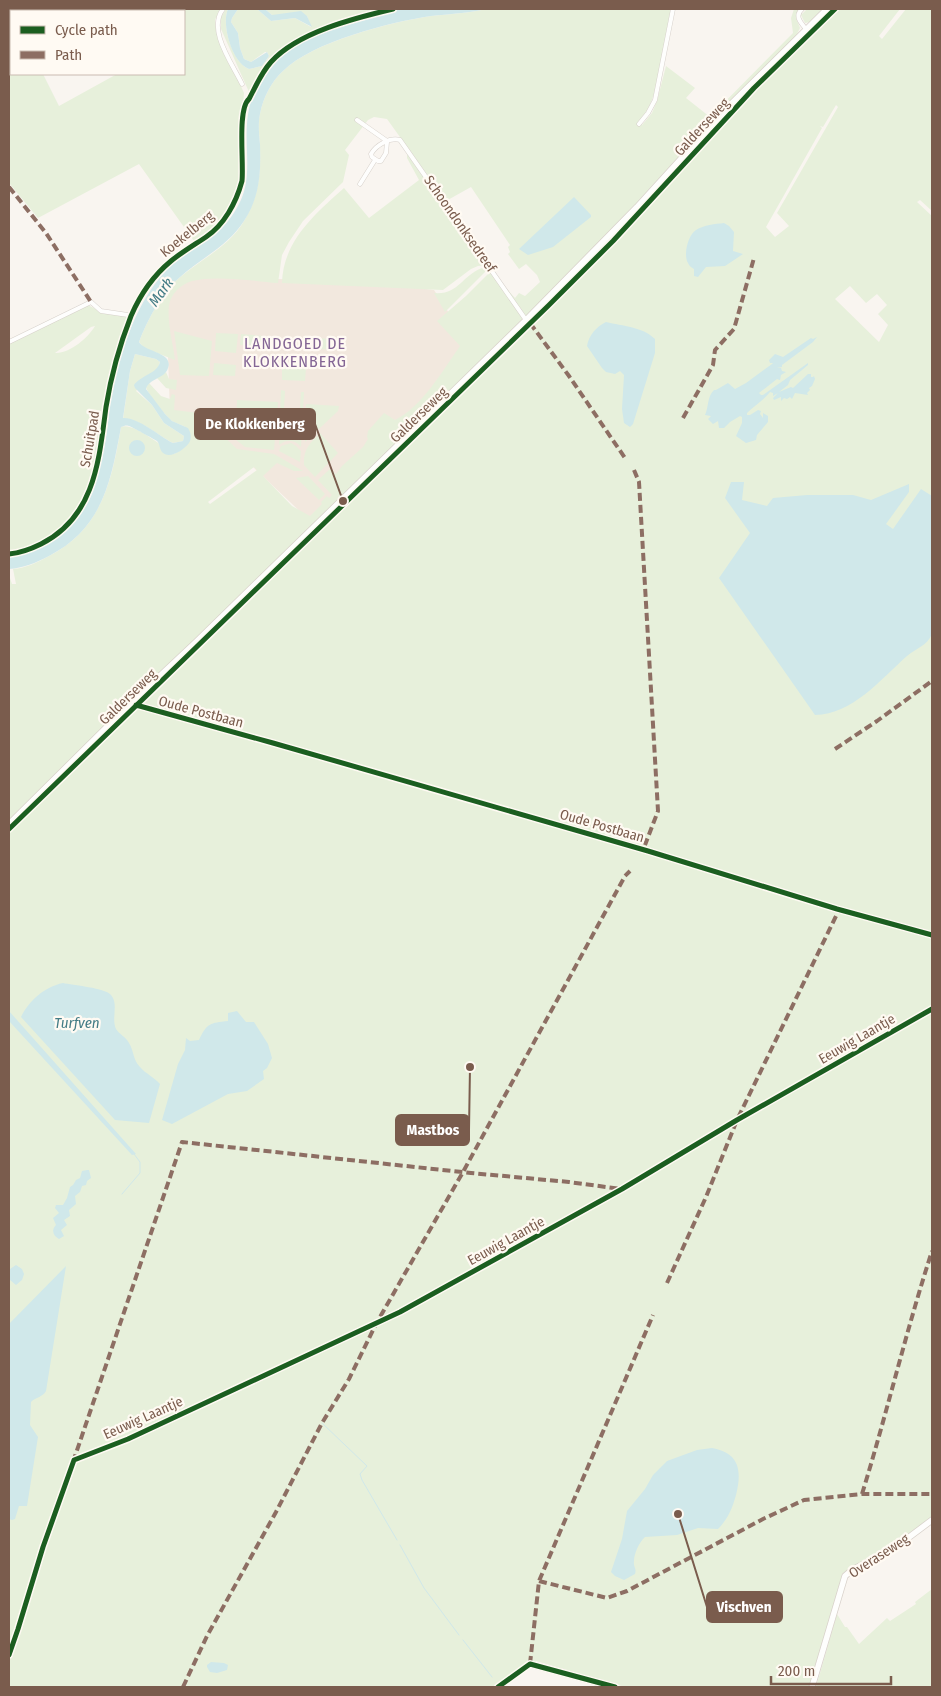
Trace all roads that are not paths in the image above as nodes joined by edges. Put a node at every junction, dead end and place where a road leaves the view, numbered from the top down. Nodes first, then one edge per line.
1 (223, 9) edge
2 (674, 9) edge
3 (802, 9) edge
4 (827, 9) edge
5 (806, 29) junction
6 (242, 84) dead end
7 (358, 120) dead end
8 (639, 124) dead end
9 (387, 141) junction
10 (375, 160) junction
11 (360, 184) dead end
12 (128, 315) dead end
13 (526, 320) junction
14 (9, 342) edge
15 (131, 703) junction
16 (197, 723) dead end
17 (9, 824) edge
18 (932, 1520) edge
19 (25, 1607) dead end
20 (9, 1655) edge
21 (498, 1687) edge
22 (615, 1687) edge
23 (812, 1687) edge

1 - 6 street
2 - 8 street
3 - 5 street
4 - 5 street, Galderseweg
5 - 13 street, Galderseweg
7 - 9 street, Schoondonksedreef
9 - 10 street
9 - 10 street
9 - 13 street, Schoondonksedreef
10 - 11 street
12 - 14 street
13 - 15 street, Galderseweg
15 - 16 street, Oude Postbaan
15 - 17 street, Galderseweg
18 - 23 street, Overaseweg
19 - 20 street
21 - 22 street

